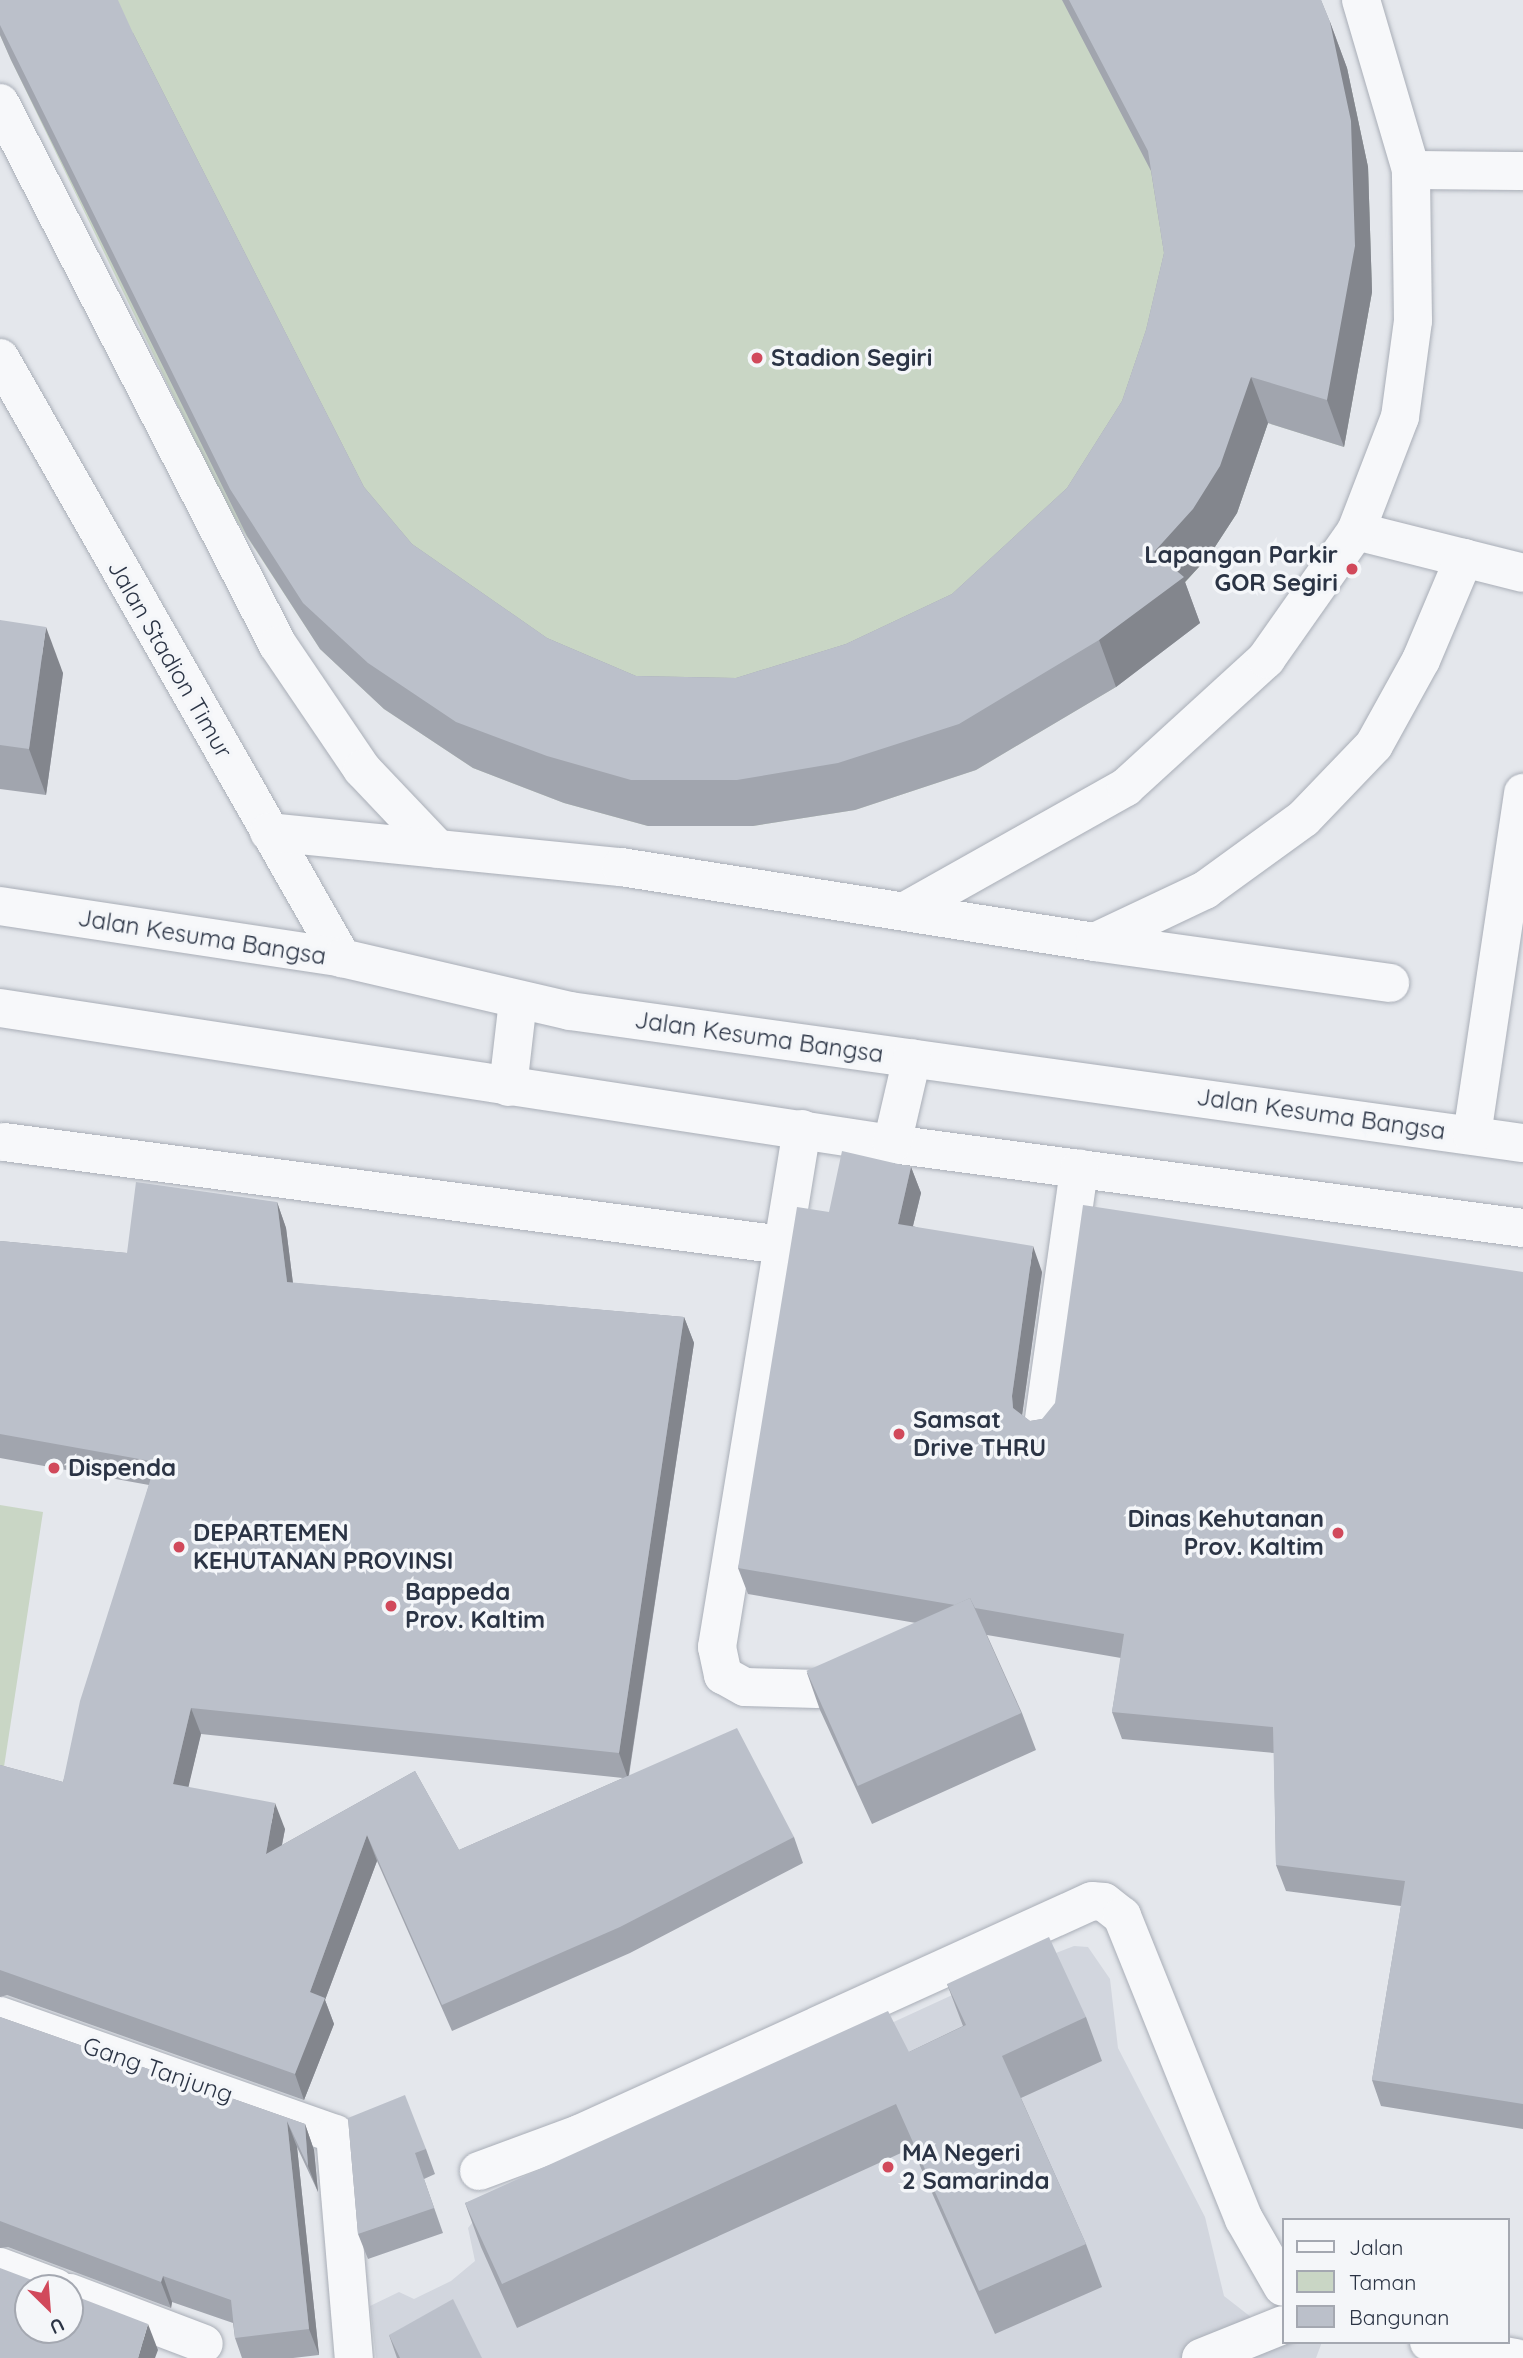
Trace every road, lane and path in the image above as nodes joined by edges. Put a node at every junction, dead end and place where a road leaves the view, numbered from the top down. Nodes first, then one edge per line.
1 (1361, 0) edge
2 (0, 103) edge
3 (1411, 170) junction
4 (1523, 171) edge
5 (0, 358) edge
6 (1356, 531) junction
7 (1464, 558) junction
8 (1523, 573) edge
9 (1523, 793) edge
10 (269, 832) junction
11 (438, 849) junction
12 (1518, 866) edge
13 (0, 906) edge
14 (907, 910) junction
15 (1095, 942) junction
16 (342, 958) junction
17 (1390, 983) dead end
18 (517, 1001) junction
19 (0, 1008) edge
20 (912, 1058) junction
21 (508, 1087) junction
22 (802, 1129) junction
23 (1472, 1135) junction
24 (4, 1142) dead end
25 (1523, 1143) edge
26 (892, 1144) junction
27 (1079, 1169) junction
28 (1523, 1228) edge
29 (782, 1245) junction
30 (1043, 1426) edge
31 (817, 1689) edge
32 (0, 2016) edge
33 (479, 2171) dead end
34 (0, 2267) edge
35 (19, 2274) edge
36 (1282, 2285) edge
37 (84, 2298) edge
38 (1282, 2325) edge
39 (204, 2344) dead end
40 (1440, 2344) edge
41 (355, 2358) edge
42 (1201, 2358) edge
43 (1516, 2358) edge

1 - 3 street
2 - 11 street
3 - 4 street
3 - 6 street
5 - 10 street, Jalan Stadion Timur
6 - 7 street
6 - 14 street
7 - 8 street
7 - 15 street
9 - 12 street
10 - 11 street
10 - 16 street, Jalan Stadion Timur
11 - 14 street
12 - 23 street
13 - 16 street, Jalan Kesuma Bangsa
14 - 15 street
15 - 17 street
16 - 18 street, Jalan Kesuma Bangsa
18 - 20 street, Jalan Kesuma Bangsa
18 - 21 street
19 - 21 street
20 - 23 street, Jalan Kesuma Bangsa
20 - 26 street
21 - 22 street
22 - 26 street
22 - 29 street
23 - 25 street, Jalan Kesuma Bangsa
24 - 29 street
26 - 27 street
27 - 28 street
27 - 30 street
29 - 31 street
32 - 41 street, Gang Tanjung
33 - 36 street
34 - 35 street
37 - 39 street
38 - 42 street
40 - 43 street

